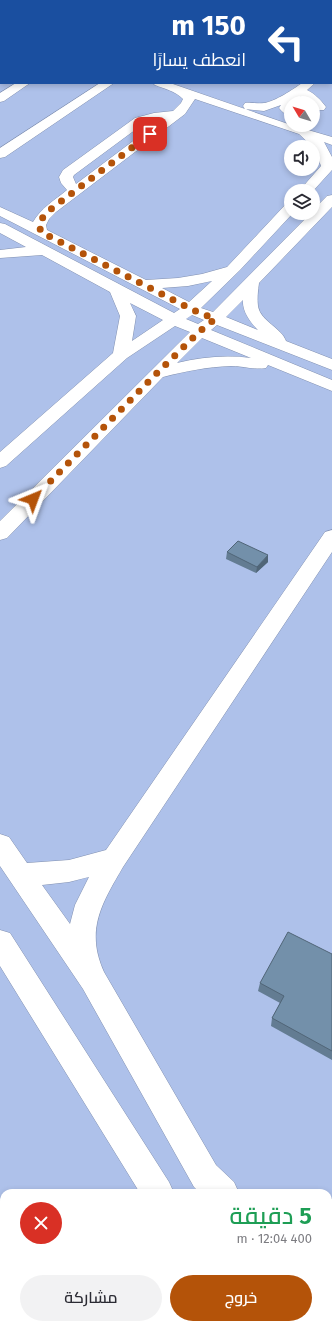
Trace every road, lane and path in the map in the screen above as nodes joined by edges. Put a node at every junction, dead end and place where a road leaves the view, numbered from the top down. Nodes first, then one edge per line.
1 (22, 84) edge
2 (106, 84) edge
3 (166, 84) edge
4 (306, 84) edge
5 (181, 86) edge
6 (296, 87) edge
7 (291, 96) edge
8 (309, 96) edge
9 (0, 98) edge
10 (249, 106) junction
11 (230, 108) junction
12 (178, 113) junction
13 (284, 117) edge
14 (284, 121) edge
15 (320, 131) edge
16 (316, 132) edge
17 (332, 141) edge
18 (0, 154) edge
19 (330, 164) edge
20 (312, 184) edge
21 (75, 190) junction
22 (332, 199) edge
23 (51, 209) junction
24 (284, 214) edge
25 (3, 220) edge
26 (41, 232) junction
27 (0, 244) edge
28 (45, 251) junction
29 (0, 254) edge
30 (235, 267) junction
31 (251, 282) junction
32 (143, 284) junction
33 (116, 289) junction
34 (191, 309) junction
35 (215, 319) junction
36 (174, 320) junction
37 (200, 331) junction
38 (286, 347) junction
39 (116, 359) junction
40 (332, 365) edge
41 (282, 366) junction
42 (151, 379) junction
43 (332, 386) edge
44 (0, 462) edge
45 (0, 533) edge
46 (332, 537) edge
47 (0, 845) edge
48 (114, 859) junction
49 (20, 875) junction
50 (0, 942) edge
51 (93, 980) junction
52 (155, 1189) edge
53 (219, 1189) edge

1 - 9 lane
2 - 18 lane
3 - 5 lane
4 - 6 lane
5 - 10 lane
5 - 11 lane
5 - 12 lane
6 - 7 lane
6 - 8 lane
6 - 10 lane
10 - 13 lane
11 - 12 lane
11 - 14 lane
12 - 21 lane
12 - 21 lane
15 - 17 lane
16 - 19 lane
19 - 20 lane
21 - 23 lane
22 - 31 lane
23 - 25 lane
23 - 26 lane
24 - 30 lane
25 - 26 lane
25 - 27 lane
25 - 28 lane
26 - 32 lane
28 - 29 lane
28 - 33 lane
30 - 32 lane
30 - 34 lane
31 - 35 lane
31 - 38 lane
32 - 34 lane
33 - 36 lane
33 - 39 lane
34 - 35 lane
34 - 36 lane
35 - 37 lane
35 - 38 lane
36 - 37 lane
36 - 39 lane
37 - 41 lane
37 - 42 lane
38 - 40 lane
39 - 44 lane
41 - 42 lane
41 - 43 lane
42 - 45 lane
46 - 48 lane
47 - 49 lane
48 - 49 lane
48 - 51 lane
49 - 51 lane
50 - 52 lane
51 - 53 lane

